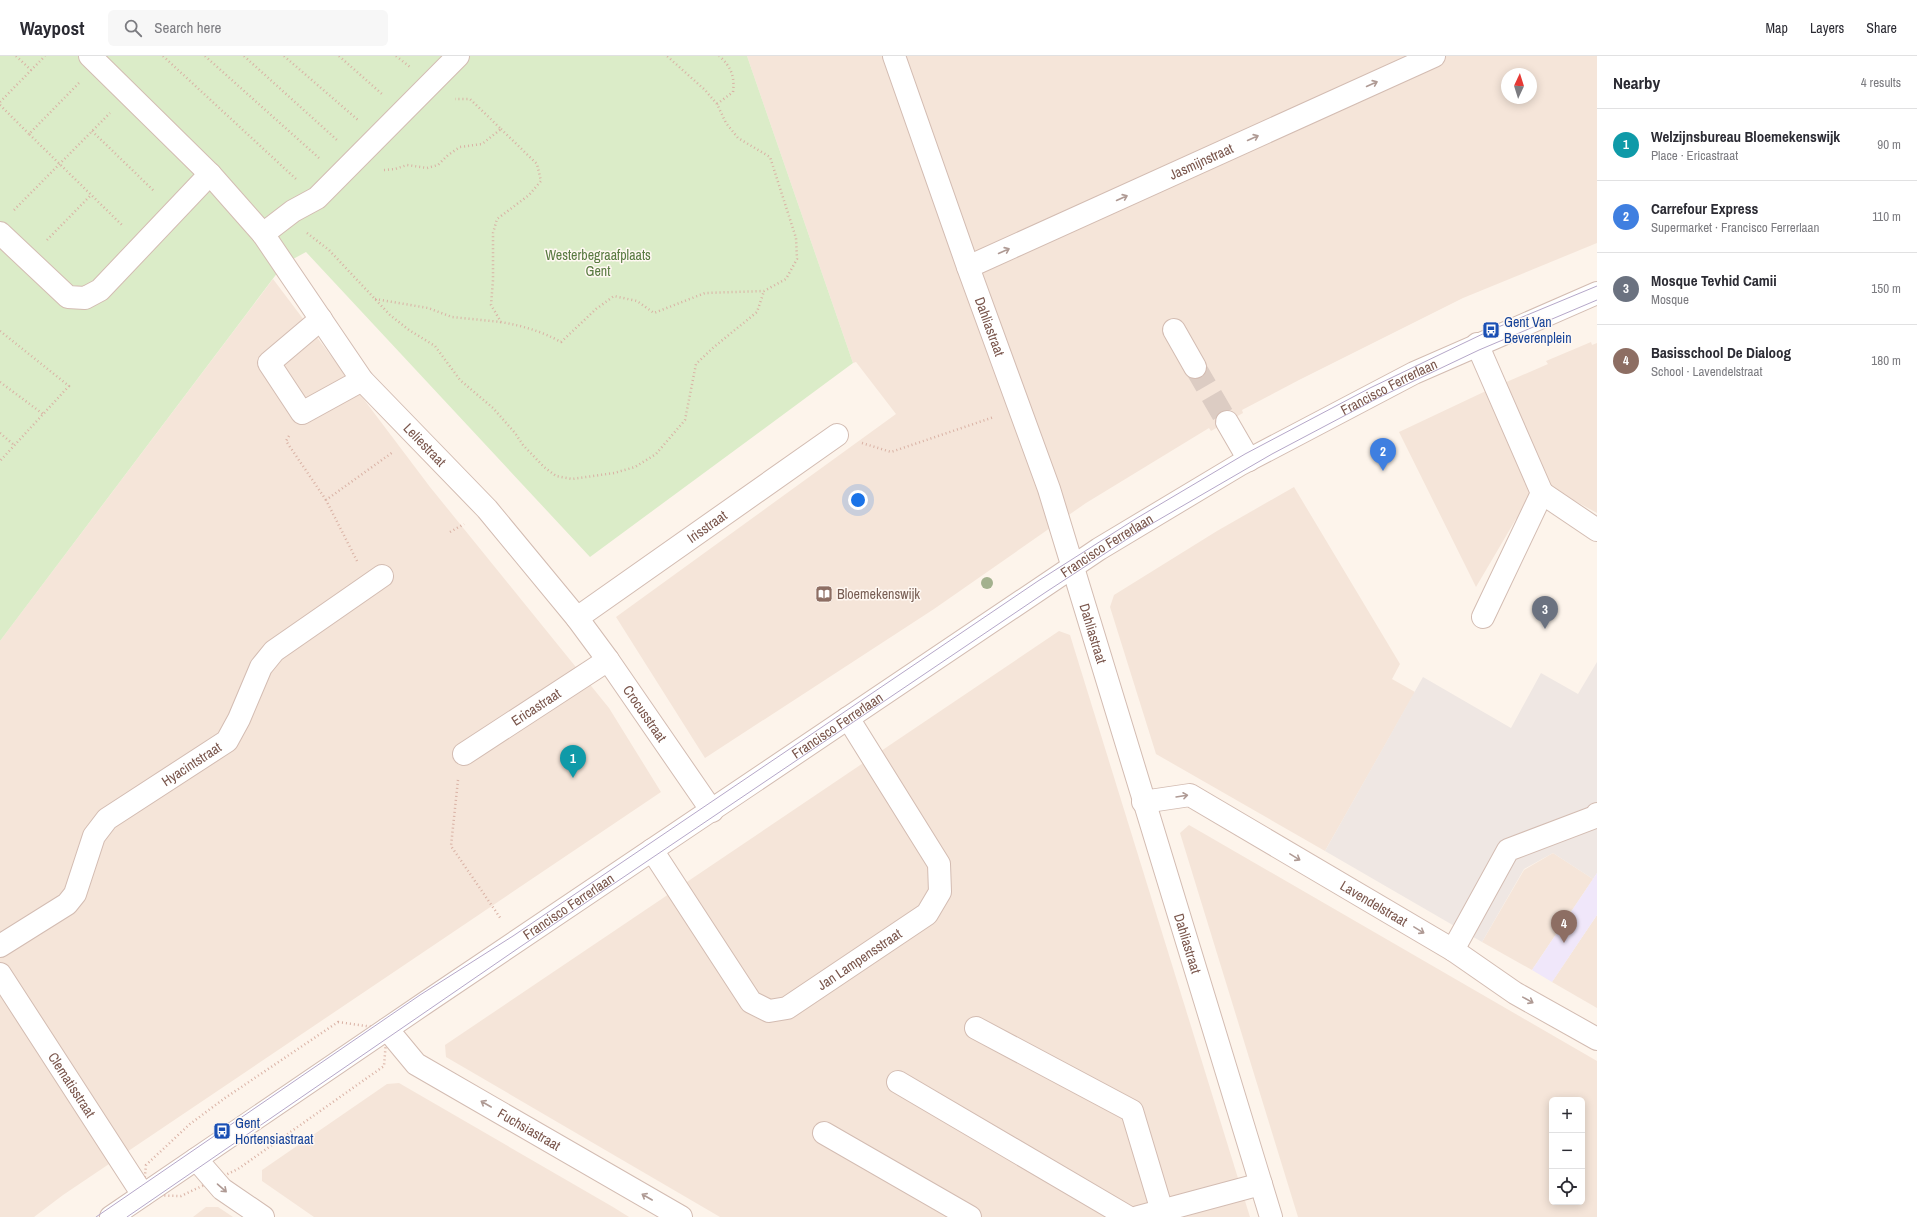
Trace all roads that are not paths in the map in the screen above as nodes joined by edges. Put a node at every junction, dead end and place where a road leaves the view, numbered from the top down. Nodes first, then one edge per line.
1 (458, 56) edge
2 (894, 56) edge
3 (1434, 56) edge
4 (97, 59) edge
5 (210, 174) junction
6 (0, 233) edge
7 (263, 234) junction
8 (968, 267) junction
9 (1597, 293) edge
10 (321, 319) junction
11 (1174, 330) dead end
12 (1477, 344) junction
13 (1195, 367) tunnel mouth
14 (362, 380) junction
15 (1227, 422) tunnel mouth
16 (837, 435) road end
17 (1248, 460) junction
18 (1542, 494) junction
19 (1597, 530) edge
20 (1072, 567) junction
21 (382, 576) road end
22 (1483, 617) dead end
23 (577, 618) junction
24 (608, 660) junction
25 (848, 718) junction
26 (464, 754) road end
27 (1143, 802) junction
28 (712, 811) junction
29 (1597, 814) edge
30 (652, 850) junction
31 (0, 946) edge
32 (1453, 950) junction
33 (0, 974) edge
34 (976, 1028) dead end
35 (387, 1029) junction
36 (1597, 1039) edge
37 (898, 1082) dead end
38 (824, 1133) dead end
39 (196, 1159) junction
40 (1261, 1184) junction
41 (143, 1195) junction
42 (1162, 1211) junction
43 (111, 1217) edge
44 (263, 1217) edge
45 (681, 1217) edge
46 (970, 1217) edge
47 (1128, 1217) edge
48 (1138, 1217) edge
49 (1271, 1217) edge

1 - 7 street
2 - 8 street, Dahliastraat
8 -> 3 street, Jasmijnstraat
4 - 5 street, Leliestraat
5 - 6 street
5 - 7 street, Leliestraat
7 - 10 street, Leliestraat
8 - 20 street, Dahliastraat
9 - 12 street, Francisco Ferrerlaan
10 - 14 street, Leliestraat
10 - 14 street
11 - 13 street
12 - 17 street, Francisco Ferrerlaan
12 - 18 street
14 - 23 street, Leliestraat
15 - 17 street
16 - 23 street, Irisstraat
17 - 20 street, Francisco Ferrerlaan
18 - 19 street
18 - 22 street
20 - 25 street, Francisco Ferrerlaan
20 - 27 street, Dahliastraat
21 - 31 street, Hyacintstraat
23 - 24 street, Crocusstraat
24 - 26 street, Ericastraat
24 - 28 street, Crocusstraat
25 - 28 street, Francisco Ferrerlaan
25 - 30 street, Jan Lampensstraat
27 -> 32 street, Lavendelstraat
27 - 40 street, Dahliastraat
28 - 30 street, Francisco Ferrerlaan
29 - 32 street
30 - 35 street, Francisco Ferrerlaan
32 -> 36 street, Lavendelstraat
33 - 41 street, Clematisstraat
34 - 42 street
35 - 39 street, Francisco Ferrerlaan
45 -> 35 street, Fuchsiastraat
37 - 47 street
38 - 46 street
39 - 41 street, Francisco Ferrerlaan
39 -> 44 street
40 - 42 street
40 - 49 street, Dahliastraat
41 - 43 street, Francisco Ferrerlaan
42 - 48 street

